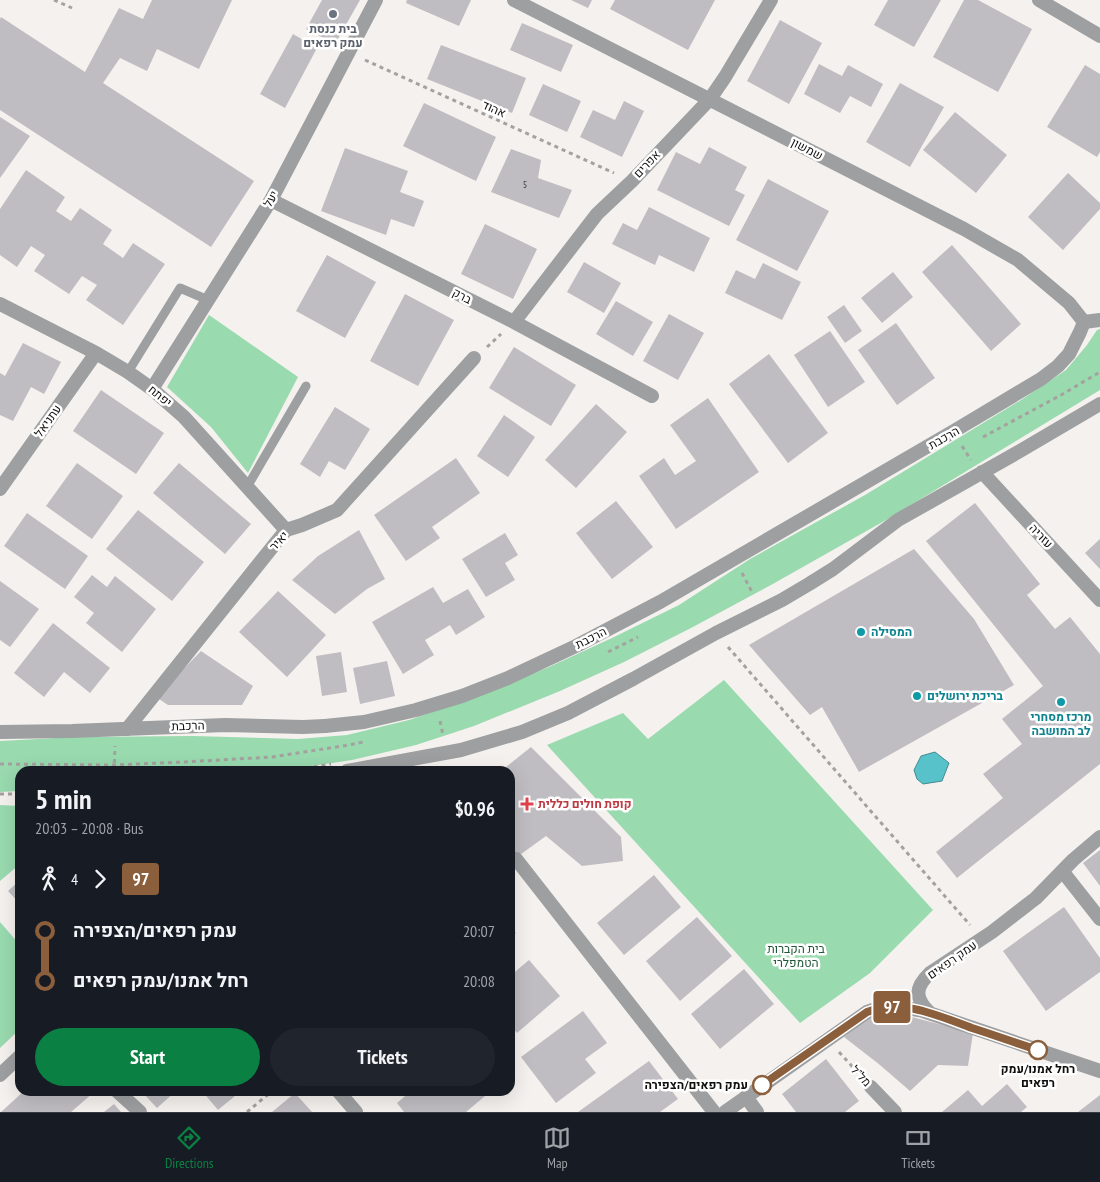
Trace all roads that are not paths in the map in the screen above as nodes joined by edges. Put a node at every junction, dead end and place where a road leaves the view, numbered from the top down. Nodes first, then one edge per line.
1 (376, 0) edge
2 (514, 0) edge
3 (771, 0) edge
4 (1039, 0) edge
5 (1100, 36) edge
6 (710, 99) junction
7 (271, 200) junction
8 (208, 300) junction
9 (0, 304) edge
10 (1100, 320) edge
11 (514, 322) junction
12 (1084, 322) junction
13 (96, 353) junction
14 (474, 358) road end
15 (128, 372) junction
16 (306, 386) dead end
17 (152, 389) junction
18 (652, 396) dead end
19 (1100, 404) edge
20 (982, 472) junction
21 (247, 487) junction
22 (0, 489) edge
23 (286, 530) junction
24 (1100, 600) edge
25 (127, 729) junction
26 (0, 732) edge
27 (349, 766) edge
28 (1100, 837) edge
29 (516, 859) dead end
30 (1062, 872) junction
31 (1100, 919) edge
32 (930, 1013) junction
33 (15, 1061) edge
34 (1100, 1071) edge
35 (0, 1075) edge
36 (871, 1087) road end
37 (122, 1096) edge
38 (342, 1096) edge
39 (746, 1096) junction
40 (140, 1112) edge
41 (356, 1112) edge
42 (714, 1112) edge
43 (725, 1112) edge
44 (757, 1112) edge
45 (895, 1112) edge

1 - 7 street, יעל
2 - 6 street, שמשון
3 - 6 street, אפרים
4 - 5 street
6 - 11 street, אפרים
6 - 12 street, שמשון
7 - 8 street, יעל
7 - 11 street, ברק
8 - 15 lane
8 - 17 street, יעל
9 - 13 street, יפתח
10 - 12 street
11 - 18 street, ברק
12 - 25 street, הרכבת
13 - 15 street, יפתח
13 - 22 street, עתניאל
14 - 23 street, יאיר
15 - 17 street, יפתח
16 - 21 lane
17 - 21 street, יפתח
19 - 20 street
20 - 24 street, עזריה
20 - 27 street
21 - 23 street, יפתח
23 - 25 street, יאיר
25 - 26 street, הרכבת
28 - 30 street, עמק רפאים
29 - 42 street
30 - 31 street
30 - 32 street, עמק רפאים
32 - 34 street
32 - 39 street
33 - 35 street
36 - 45 street, מל"ל
37 - 40 street
38 - 41 street
39 - 43 street
39 - 44 street

